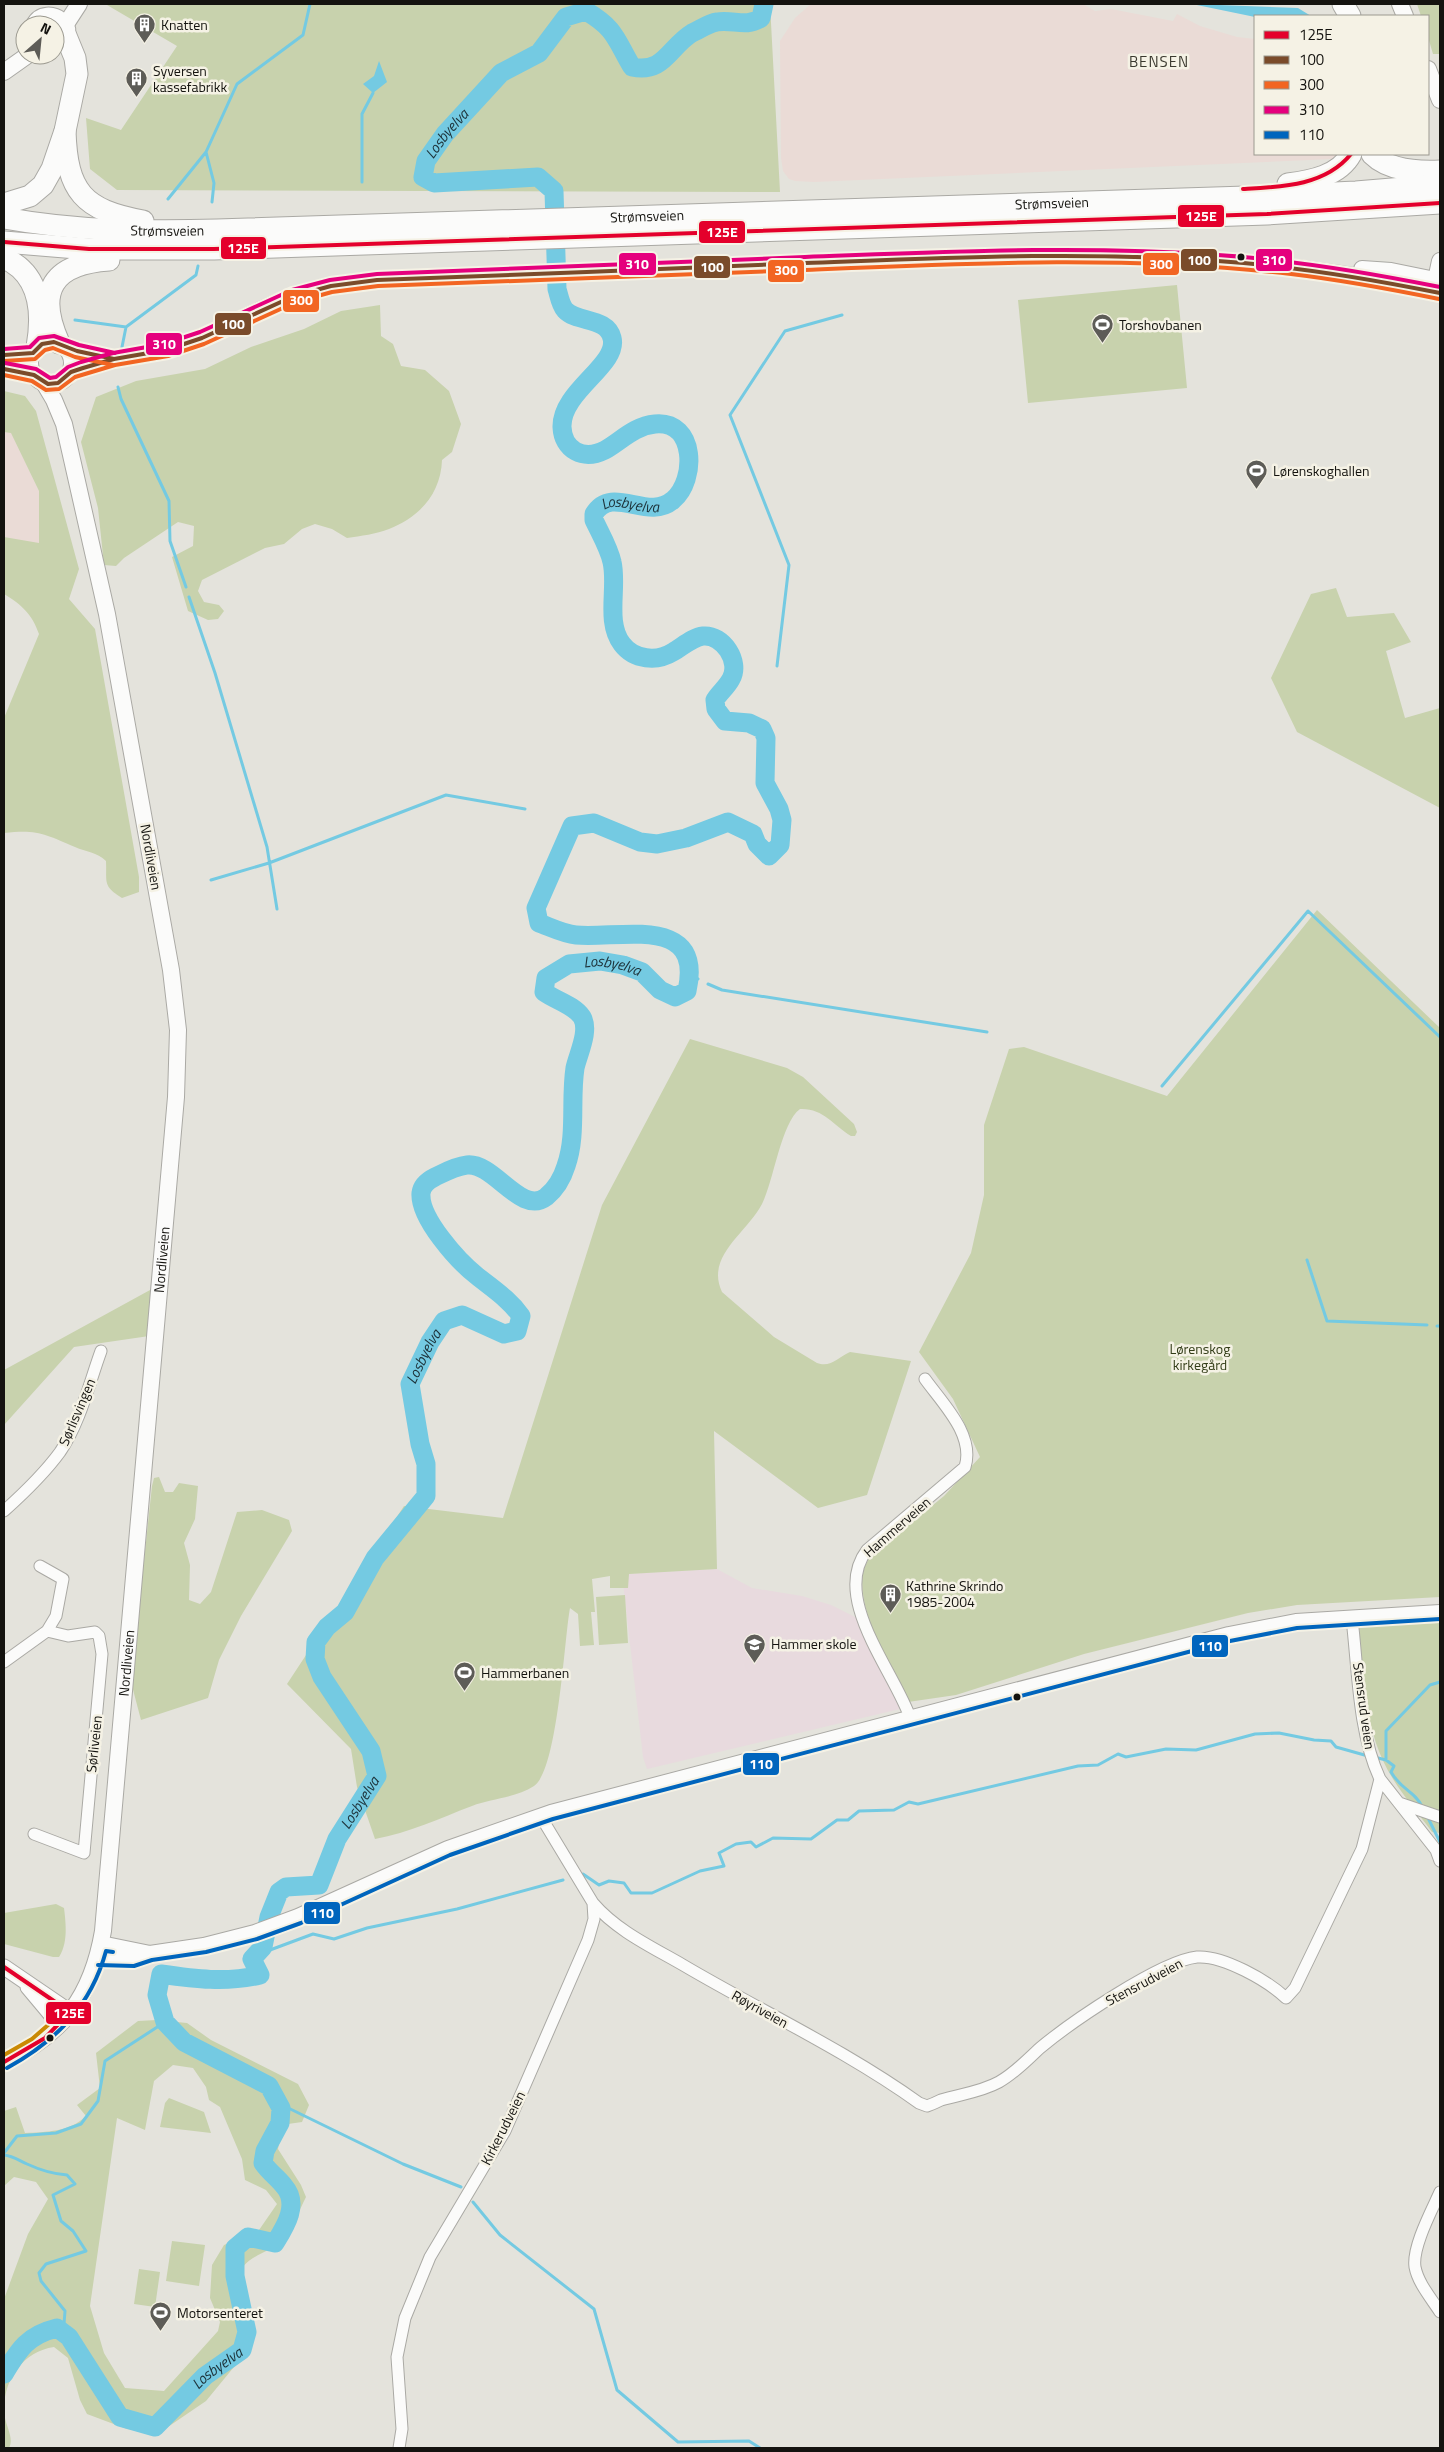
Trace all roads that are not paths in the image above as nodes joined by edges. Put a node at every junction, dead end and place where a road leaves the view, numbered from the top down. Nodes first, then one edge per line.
1 (79, 4) edge
2 (1343, 4) edge
3 (1349, 15) edge
4 (65, 23) edge
5 (65, 50) edge
6 (15, 59) edge
7 (7, 69) edge
8 (1429, 72) edge
9 (1440, 100) edge
10 (65, 131) junction
11 (1350, 155) edge
12 (1373, 155) edge
13 (1440, 172) edge
14 (1440, 185) edge
15 (1440, 203) edge
16 (4, 204) edge
17 (917, 208) junction
18 (4, 218) edge
19 (413, 223) junction
20 (572, 228) junction
21 (537, 229) junction
22 (476, 240) junction
23 (4, 242) edge
24 (4, 258) edge
25 (1440, 261) edge
26 (1439, 287) edge
27 (63, 346) junction
28 (35, 350) junction
29 (4, 355) edge
30 (114, 359) junction
31 (4, 369) edge
32 (68, 375) junction
33 (39, 379) junction
34 (64, 424) junction
35 (101, 1351) dead end
36 (925, 1379) dead end
37 (4, 1511) edge
38 (40, 1566) dead end
39 (1440, 1613) edge
40 (1352, 1618) junction
41 (47, 1631) junction
42 (4, 1662) edge
43 (910, 1720) junction
44 (1380, 1779) junction
45 (1399, 1802) junction
46 (541, 1817) junction
47 (1440, 1817) edge
48 (34, 1834) dead end
49 (1440, 1861) edge
50 (593, 1903) junction
51 (99, 1951) junction
52 (4, 1967) edge
53 (24, 1981) junction
54 (70, 2012) junction
55 (59, 2024) junction
56 (4, 2062) edge
57 (932, 2104) joint
58 (1440, 2192) edge
59 (1440, 2312) edge
60 (399, 2448) edge

1 - 4 main road
2 - 3 highway
5 - 10 highway
6 - 7 main road
8 - 9 main road
10 - 16 highway
10 - 19 highway
11 - 17 highway
12 - 13 highway
14 - 17 highway, Strømsveien
15 - 20 highway, Strømsveien
17 - 20 highway, Strømsveien
18 - 19 highway, Strømsveien
19 - 21 highway, Strømsveien
20 - 21 highway, Strømsveien
21 - 22 highway, Strømsveien
22 - 23 highway, Strømsveien
22 - 27 highway
24 - 28 highway
25 - 26 main road
26 - 30 main road
27 - 28 main road
27 - 30 main road
27 - 32 main road
28 - 29 main road
28 - 33 main road
30 - 32 main road
31 - 33 main road
32 - 33 main road
32 - 34 main road, Nordliveien
33 - 34 main road, Nordliveien
34 - 51 main road, Nordliveien
35 - 37 street, Sørlisvingen
36 - 43 street, Hammerveien
38 - 41 street
39 - 40 main road
40 - 43 main road
40 - 44 street, Stensrud veien
41 - 42 street
41 - 48 street, Sørliveien
43 - 46 main road
44 - 45 street, Stensrud veien
44 - 57 street, Stensrudveien
45 - 47 street
45 - 49 street, Stensrud veien
46 - 50 street
46 - 51 main road
50 - 57 street, Røyriveien
50 - 60 street, Kirkerudveien
51 - 54 main road, Nordliveien
52 - 53 street
53 - 54 street
53 - 55 street
54 - 55 main road, Nordliveien
55 - 56 main road, Nordliveien
58 - 59 street

